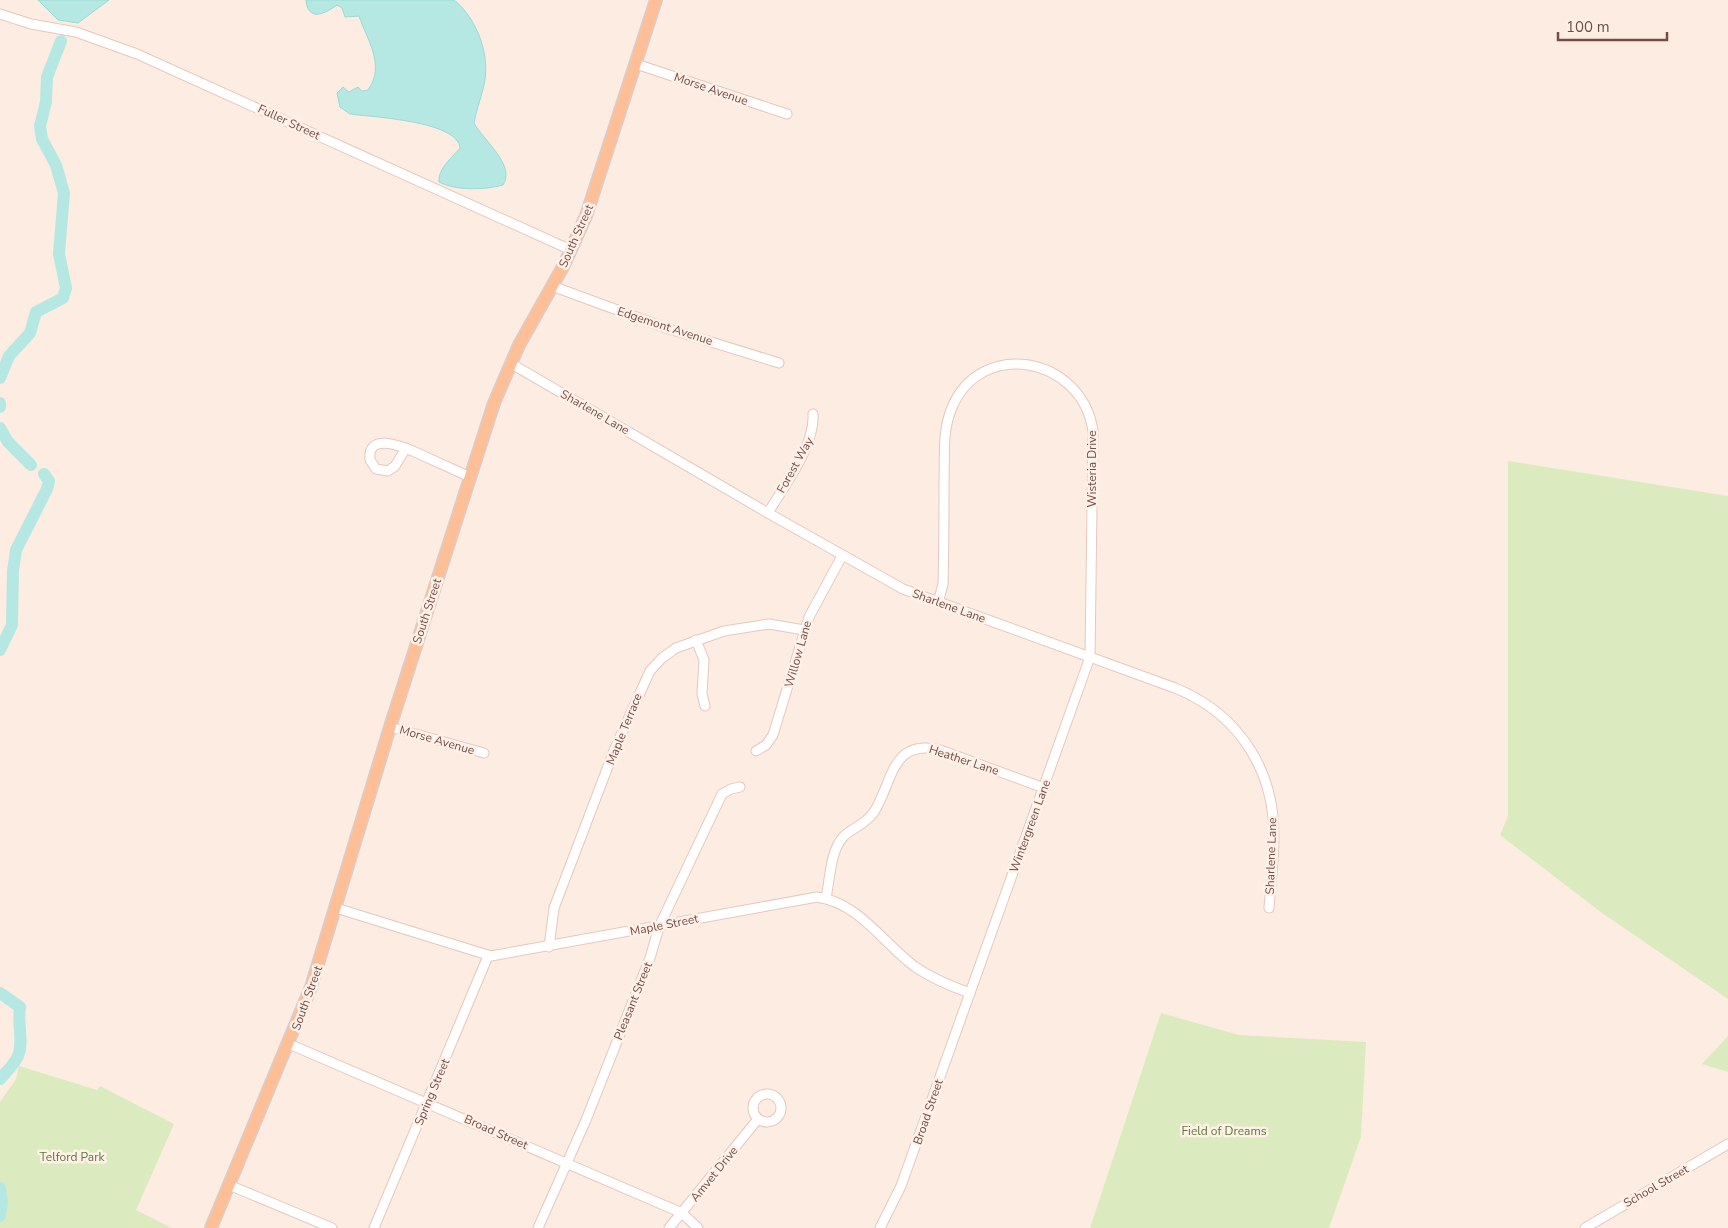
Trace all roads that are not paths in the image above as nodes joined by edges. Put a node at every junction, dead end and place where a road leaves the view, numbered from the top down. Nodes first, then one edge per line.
1 (656, 0) edge
2 (0, 14) edge
3 (636, 64) junction
4 (787, 114) dead end
5 (571, 250) junction
6 (552, 286) junction
7 (510, 362) junction
8 (779, 363) dead end
9 (813, 414) dead end
10 (406, 448) junction
11 (470, 477) junction
12 (768, 513) junction
13 (842, 556) junction
14 (938, 603) junction
15 (804, 630) junction
16 (696, 640) junction
17 (1090, 658) junction
18 (705, 706) dead end
19 (390, 727) junction
20 (756, 751) dead end
21 (484, 753) dead end
22 (740, 787) dead end
23 (1044, 788) junction
24 (826, 898) junction
25 (336, 908) junction
26 (1269, 908) dead end
27 (659, 927) junction
28 (549, 947) junction
29 (488, 956) junction
30 (970, 994) junction
31 (289, 1044) junction
32 (428, 1102) junction
33 (758, 1119) dead end
34 (1728, 1144) edge
35 (567, 1162) junction
36 (229, 1185) junction
37 (682, 1213) junction
38 (211, 1228) edge
39 (332, 1228) edge
40 (374, 1228) edge
41 (538, 1228) edge
42 (669, 1228) edge
43 (698, 1228) edge
44 (880, 1228) edge
45 (1585, 1228) edge

1 - 3 main road, South Street
2 - 5 street, Fuller Street
3 - 4 street, Morse Avenue
3 - 5 main road, South Street
5 - 6 main road, South Street
6 - 7 main road, South Street
6 - 8 street, Edgemont Avenue
7 - 11 main road, South Street
7 - 12 street, Sharlene Lane
9 - 12 street, Forest Way
10 - 10 street
10 - 11 street
11 - 19 main road, South Street
12 - 13 street, Sharlene Lane
13 - 14 street, Sharlene Lane
13 - 15 street, Willow Lane
14 - 17 street, Sharlene Lane
14 - 17 street, Wisteria Drive
15 - 16 street, Maple Terrace
15 - 20 street, Willow Lane
16 - 18 street
16 - 28 street, Maple Terrace
17 - 23 street, Wintergreen Lane
17 - 26 street, Sharlene Lane
19 - 21 street, Morse Avenue
19 - 25 main road, South Street
22 - 27 street, Pleasant Street
23 - 24 street, Heather Lane
23 - 30 street, Wintergreen Lane
24 - 27 street, Maple Street
24 - 30 street, Maple Street
25 - 29 street, Maple Street
25 - 31 main road, South Street
27 - 28 street, Maple Street
27 - 35 street, Pleasant Street
28 - 29 street, Maple Street
29 - 32 street, Spring Street
30 - 44 street, Broad Street
31 - 32 street, Broad Street
31 - 36 main road, South Street
32 - 35 street, Broad Street
32 - 40 street, Spring Street
33 - 37 street, Amvet Drive
34 - 45 street, School Street
35 - 37 street, Broad Street
35 - 41 street, Pleasant Street
36 - 38 main road, South Street
36 - 39 street
37 - 42 street, Amvet Drive
37 - 43 street, Broad Street

